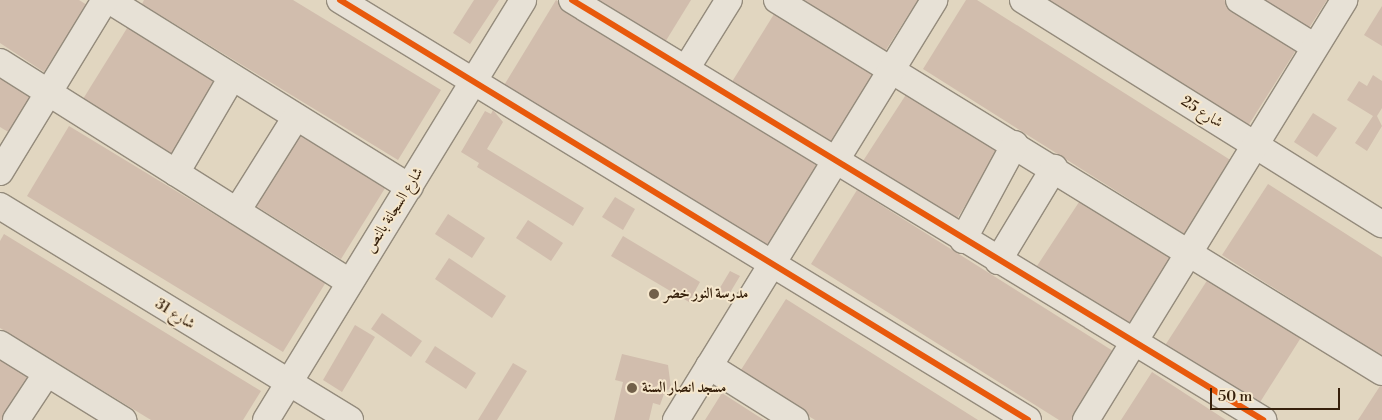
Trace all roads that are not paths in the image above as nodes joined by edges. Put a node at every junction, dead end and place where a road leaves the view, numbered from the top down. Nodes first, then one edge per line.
1 (107, 0) edge
2 (340, 0) edge
3 (523, 0) edge
4 (572, 0) edge
5 (729, 0) edge
6 (777, 0) edge
7 (934, 0) edge
8 (1023, 0) edge
9 (1239, 0) edge
10 (1344, 0) edge
11 (1315, 47) junction
12 (0, 62) edge
13 (686, 69) junction
14 (891, 70) junction
15 (232, 77) junction
16 (472, 82) junction
17 (49, 93) junction
18 (296, 117) junction
19 (1015, 144) junction
20 (1256, 146) junction
21 (834, 163) junction
22 (1054, 168) junction
23 (0, 172) edge
24 (176, 173) junction
25 (409, 187) junction
26 (0, 206) edge
27 (237, 211) junction
28 (1382, 224) edge
29 (963, 240) junction
30 (1190, 250) junction
31 (773, 261) junction
32 (998, 261) junction
33 (350, 282) junction
34 (1136, 340) junction
35 (0, 344) edge
36 (709, 366) junction
37 (1382, 372) edge
38 (47, 373) junction
39 (288, 384) junction
40 (108, 416) edge
41 (16, 420) edge
42 (266, 420) edge
43 (350, 420) edge
44 (676, 420) edge
45 (795, 420) edge
46 (1028, 420) edge
47 (1086, 420) edge
48 (1264, 420) edge

1 - 15 street
1 - 17 street
2 - 16 street
3 - 16 street, شارع السجانة بالنص
4 - 13 street
5 - 13 street
6 - 14 street
7 - 14 street
8 - 20 street, شارع 25
9 - 11 street
10 - 11 street
11 - 20 street
12 - 17 street
13 - 21 street
14 - 19 street
14 - 21 street
15 - 18 street
15 - 24 street
16 - 25 street, شارع السجانة بالنص
16 - 31 street
17 - 23 street
17 - 24 street
18 - 25 street
18 - 27 street
19 - 22 street
19 - 29 street
20 - 28 street, شارع 25
20 - 30 street
21 - 29 street
21 - 31 street
22 - 30 street
22 - 32 street
24 - 27 street
25 - 33 street, شارع السجانة بالنص
26 - 39 street, شارع 31
27 - 33 street
29 - 32 street
30 - 34 street
30 - 37 street
31 - 36 street
31 - 46 street
32 - 34 street
33 - 39 street, شارع السجانة بالنص
34 - 47 street
34 - 48 street
35 - 38 street
36 - 44 street
36 - 45 street
38 - 40 street
38 - 41 street
39 - 42 street, شارع السجانة بالنص
39 - 43 street, شارع 31

